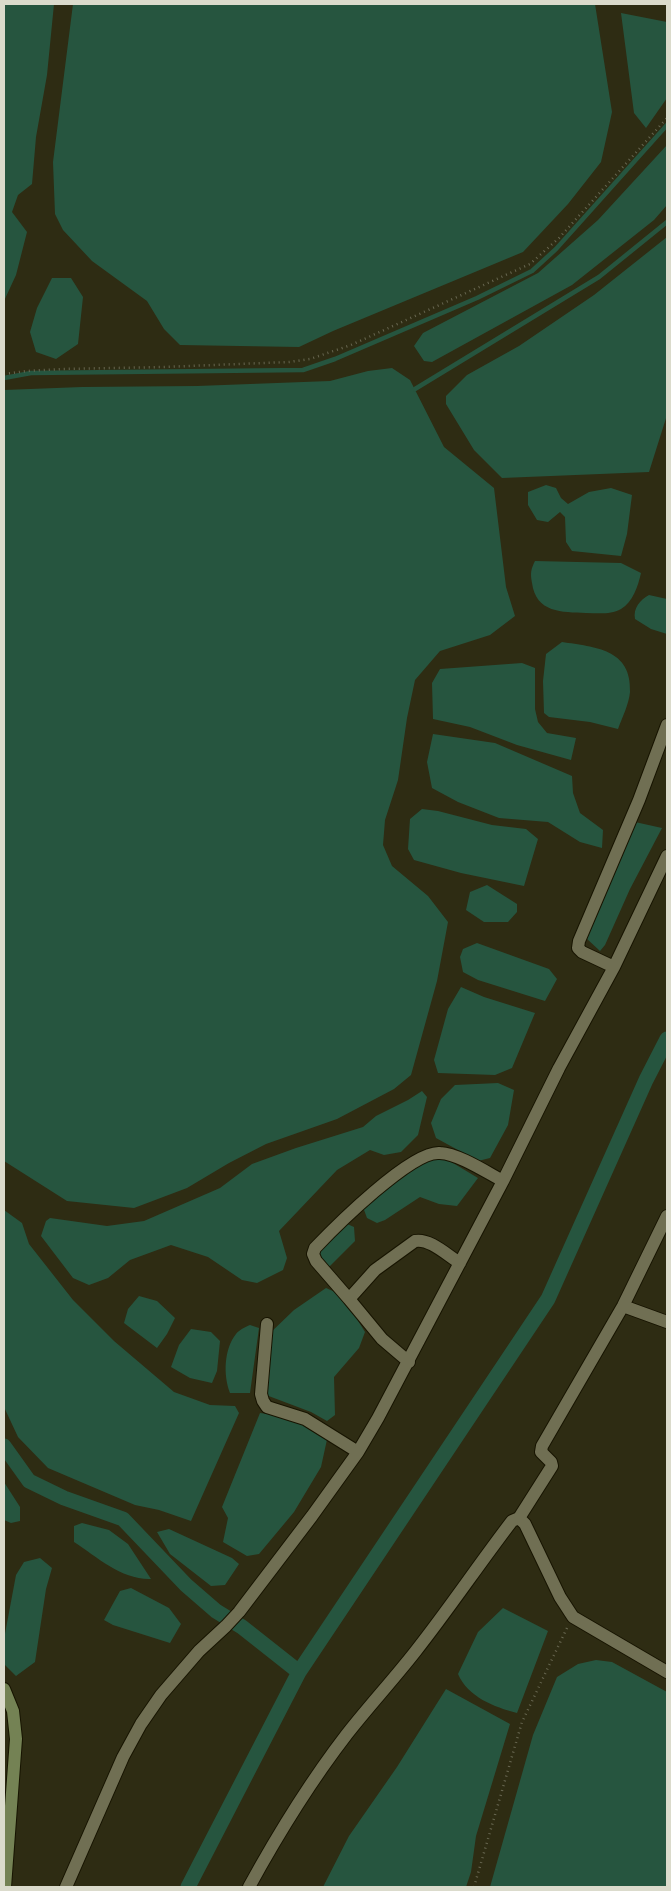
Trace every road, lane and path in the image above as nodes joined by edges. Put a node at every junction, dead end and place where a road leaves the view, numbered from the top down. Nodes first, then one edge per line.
1 (667, 118) edge
2 (4, 374) edge
3 (667, 725) edge
4 (667, 856) edge
5 (614, 967) junction
6 (503, 1181) junction
7 (667, 1216) edge
8 (460, 1263) junction
9 (350, 1299) junction
10 (623, 1306) junction
11 (667, 1322) edge
12 (267, 1324) dead end
13 (409, 1362) junction
14 (358, 1452) junction
15 (519, 1518) junction
16 (574, 1617) junction
17 (667, 1672) edge
18 (4, 1688) edge
19 (5, 1887) edge
20 (66, 1887) edge
21 (249, 1887) edge
22 (474, 1887) edge

1 - 2 path
3 - 5 street
4 - 5 street
5 - 6 street
6 - 8 street
6 - 9 street
7 - 10 street
8 - 9 street
8 - 13 street
9 - 13 street
10 - 11 street
10 - 15 street
12 - 14 street
13 - 14 street
14 - 20 street
15 - 16 street
15 - 21 street
16 - 17 street
16 - 22 path
18 - 19 street

